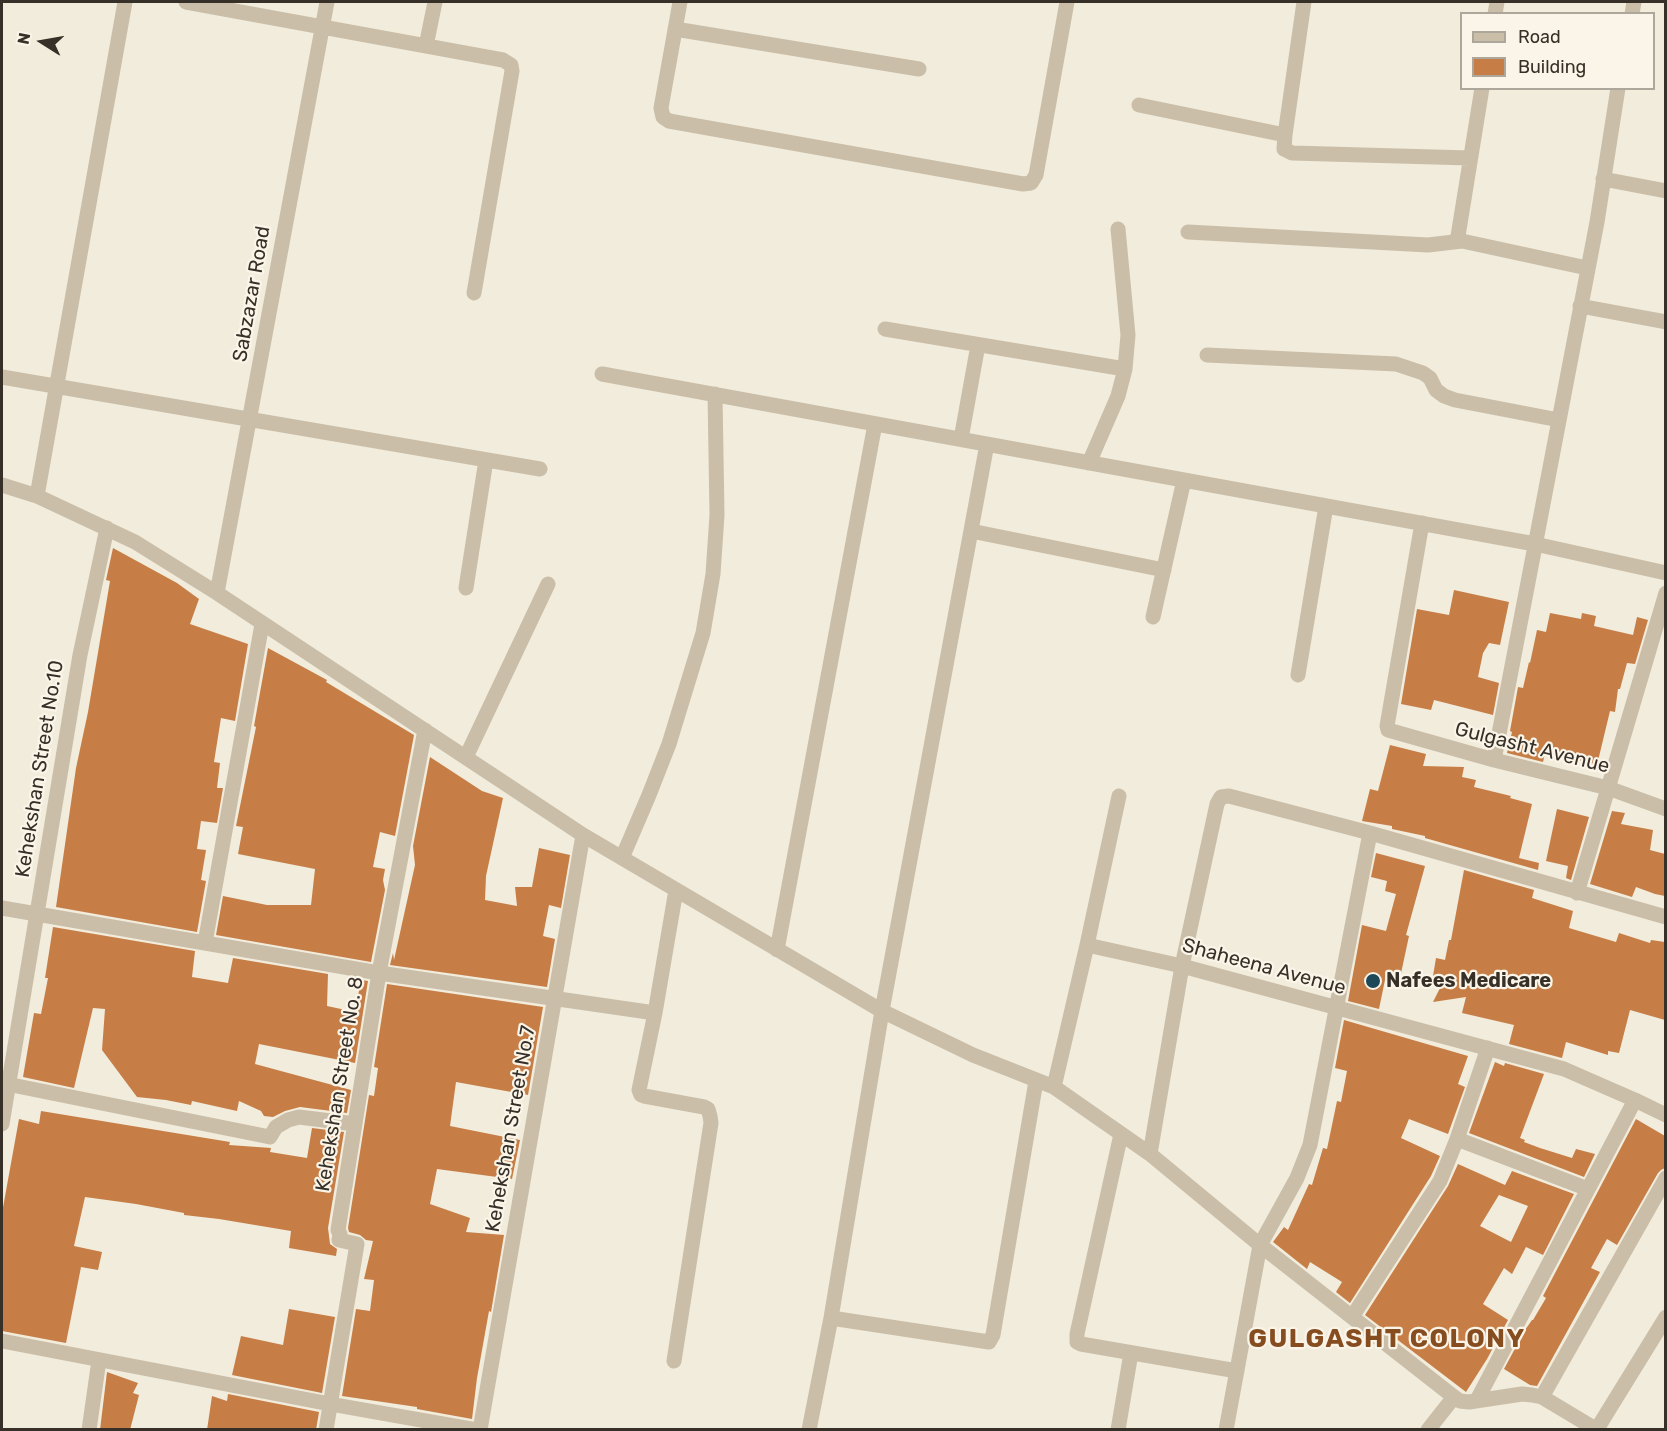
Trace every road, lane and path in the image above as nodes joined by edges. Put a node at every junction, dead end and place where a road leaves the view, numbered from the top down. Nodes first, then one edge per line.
1 (124, 2) edge
2 (186, 2) edge
3 (327, 2) edge
4 (435, 2) edge
5 (680, 2) edge
6 (1067, 2) edge
7 (1304, 2) edge
8 (322, 27) junction
9 (675, 29) junction
10 (426, 46) junction
11 (919, 69) dead end
12 (1482, 90) edge
13 (1618, 90) edge
14 (1139, 105) dead end
15 (1285, 135) junction
16 (1470, 158) junction
17 (1603, 179) junction
18 (1665, 190) edge
19 (1118, 229) dead end
20 (1188, 232) dead end
21 (1462, 241) junction
22 (1587, 268) junction
23 (474, 293) dead end
24 (1580, 306) junction
25 (1665, 322) edge
26 (885, 329) dead end
27 (978, 345) junction
28 (1207, 355) dead end
29 (1125, 369) junction
30 (602, 374) dead end
31 (2, 377) edge
32 (56, 386) junction
33 (715, 394) junction
34 (250, 419) junction
35 (1559, 420) junction
36 (875, 424) junction
37 (961, 439) junction
38 (987, 444) junction
39 (486, 459) junction
40 (1089, 463) junction
41 (540, 469) dead end
42 (1184, 480) junction
43 (2, 485) edge
44 (37, 496) junction
45 (1326, 506) junction
46 (1422, 524) junction
47 (107, 528) junction
48 (971, 531) junction
49 (1535, 544) junction
50 (1164, 570) junction
51 (1665, 573) edge
52 (548, 584) dead end
53 (466, 588) dead end
54 (217, 593) junction
55 (1665, 593) edge
56 (1153, 617) dead end
57 (262, 624) junction
58 (1298, 675) dead end
59 (425, 730) junction
60 (466, 757) junction
61 (1494, 760) junction
62 (1608, 788) junction
63 (1119, 796) dead end
64 (1665, 809) edge
65 (1370, 833) junction
66 (583, 835) junction
67 (622, 858) junction
68 (676, 890) junction
69 (1577, 893) junction
70 (2, 908) edge
71 (38, 915) junction
72 (1665, 917) edge
73 (205, 943) junction
74 (1087, 945) junction
75 (777, 950) junction
76 (1182, 966) junction
77 (379, 973) junction
78 (555, 998) junction
79 (1336, 1007) junction
80 (882, 1011) junction
81 (655, 1012) junction
82 (1488, 1048) junction
83 (1036, 1080) junction
84 (5, 1084) edge
85 (1054, 1087) junction
86 (1635, 1100) junction
87 (1665, 1115) edge
88 (2, 1124) edge
89 (355, 1124) junction
90 (1121, 1134) junction
91 (1457, 1139) junction
92 (1150, 1154) junction
93 (1665, 1178) edge
94 (1588, 1189) junction
95 (1260, 1245) junction
96 (1352, 1317) junction
97 (1665, 1317) edge
98 (831, 1318) junction
99 (1661, 1335) edge
100 (2, 1341) edge
101 (1131, 1353) junction
102 (99, 1360) junction
103 (674, 1361) dead end
104 (1237, 1371) junction
105 (1454, 1397) junction
106 (1542, 1397) junction
107 (1477, 1400) junction
108 (330, 1404) junction
109 (1597, 1429) edge
110 (89, 1430) edge
111 (326, 1430) edge
112 (478, 1430) edge
113 (809, 1430) edge
114 (1118, 1430) edge
115 (1226, 1430) edge
116 (1428, 1430) edge

1 - 32 street
2 - 8 street
3 - 8 street, Sabzazar Road
4 - 10 street
5 - 9 street
6 - 9 street
7 - 15 street
8 - 10 street
8 - 34 street, Sabzazar Road
9 - 11 street
10 - 23 street
12 - 16 street
13 - 17 street
14 - 15 street
15 - 16 street
16 - 21 street
17 - 18 street
17 - 22 street
19 - 29 street
20 - 21 street
21 - 22 street
22 - 24 street
24 - 25 street
24 - 35 street
26 - 27 street
27 - 29 street
27 - 37 street
28 - 35 street
29 - 40 street
30 - 33 street
31 - 32 street
32 - 34 street
32 - 44 street
33 - 36 street
33 - 67 street
34 - 39 street
34 - 54 street, Sabzazar Road
35 - 49 street
36 - 37 street
36 - 75 street
37 - 38 street
38 - 40 street
38 - 48 street
39 - 41 street
39 - 53 street
40 - 42 street
42 - 45 street
42 - 50 street
43 - 44 street
44 - 47 street
45 - 46 street
45 - 58 street
46 - 49 street
46 - 61 street, Gulgasht Avenue
47 - 54 street
47 - 71 street, Kehekshan Street No.10
48 - 50 street
48 - 80 street
49 - 51 street
49 - 61 street
50 - 56 street
52 - 60 street
54 - 57 street
55 - 62 street
57 - 59 street
57 - 73 street
59 - 60 street
59 - 77 street, Kehekshan Street No. 8
60 - 66 street
61 - 62 street, Gulgasht Avenue
62 - 64 street, Gulgasht Avenue
62 - 69 street
63 - 74 street
65 - 69 street
65 - 76 street
65 - 79 street
66 - 67 street
66 - 78 street, Kehekshan Street No.7
67 - 68 street
68 - 75 street
68 - 81 street
69 - 72 street
70 - 71 street
71 - 73 street
71 - 84 street, Kehekshan Street No.10
73 - 77 street
74 - 76 street, Shaheena Avenue
74 - 85 street
75 - 80 street
76 - 79 street, Shaheena Avenue
76 - 92 street
77 - 78 street
77 - 89 street, Kehekshan Street No. 8
78 - 81 street
78 - 112 street, Kehekshan Street No.7
79 - 82 street, Shaheena Avenue
79 - 95 street
80 - 83 street
80 - 98 street
81 - 103 street
82 - 86 street, Shaheena Avenue
82 - 91 street
83 - 85 street
83 - 98 street
84 - 88 street, Kehekshan Street No.10
84 - 89 street
85 - 90 street
86 - 87 street, Shaheena Avenue
86 - 94 street
89 - 108 street, Kehekshan Street No. 8
90 - 92 street
90 - 101 street
91 - 94 street
91 - 96 street
92 - 95 street
93 - 106 street
94 - 107 street
95 - 96 street
95 - 104 street
96 - 105 street
97 - 99 street
98 - 113 street
99 - 109 street
100 - 102 street
101 - 104 street
101 - 114 street
102 - 108 street
102 - 110 street
104 - 115 street
105 - 107 street
105 - 116 street
106 - 107 street
106 - 109 street
108 - 111 street, Kehekshan Street No. 8
108 - 112 street

